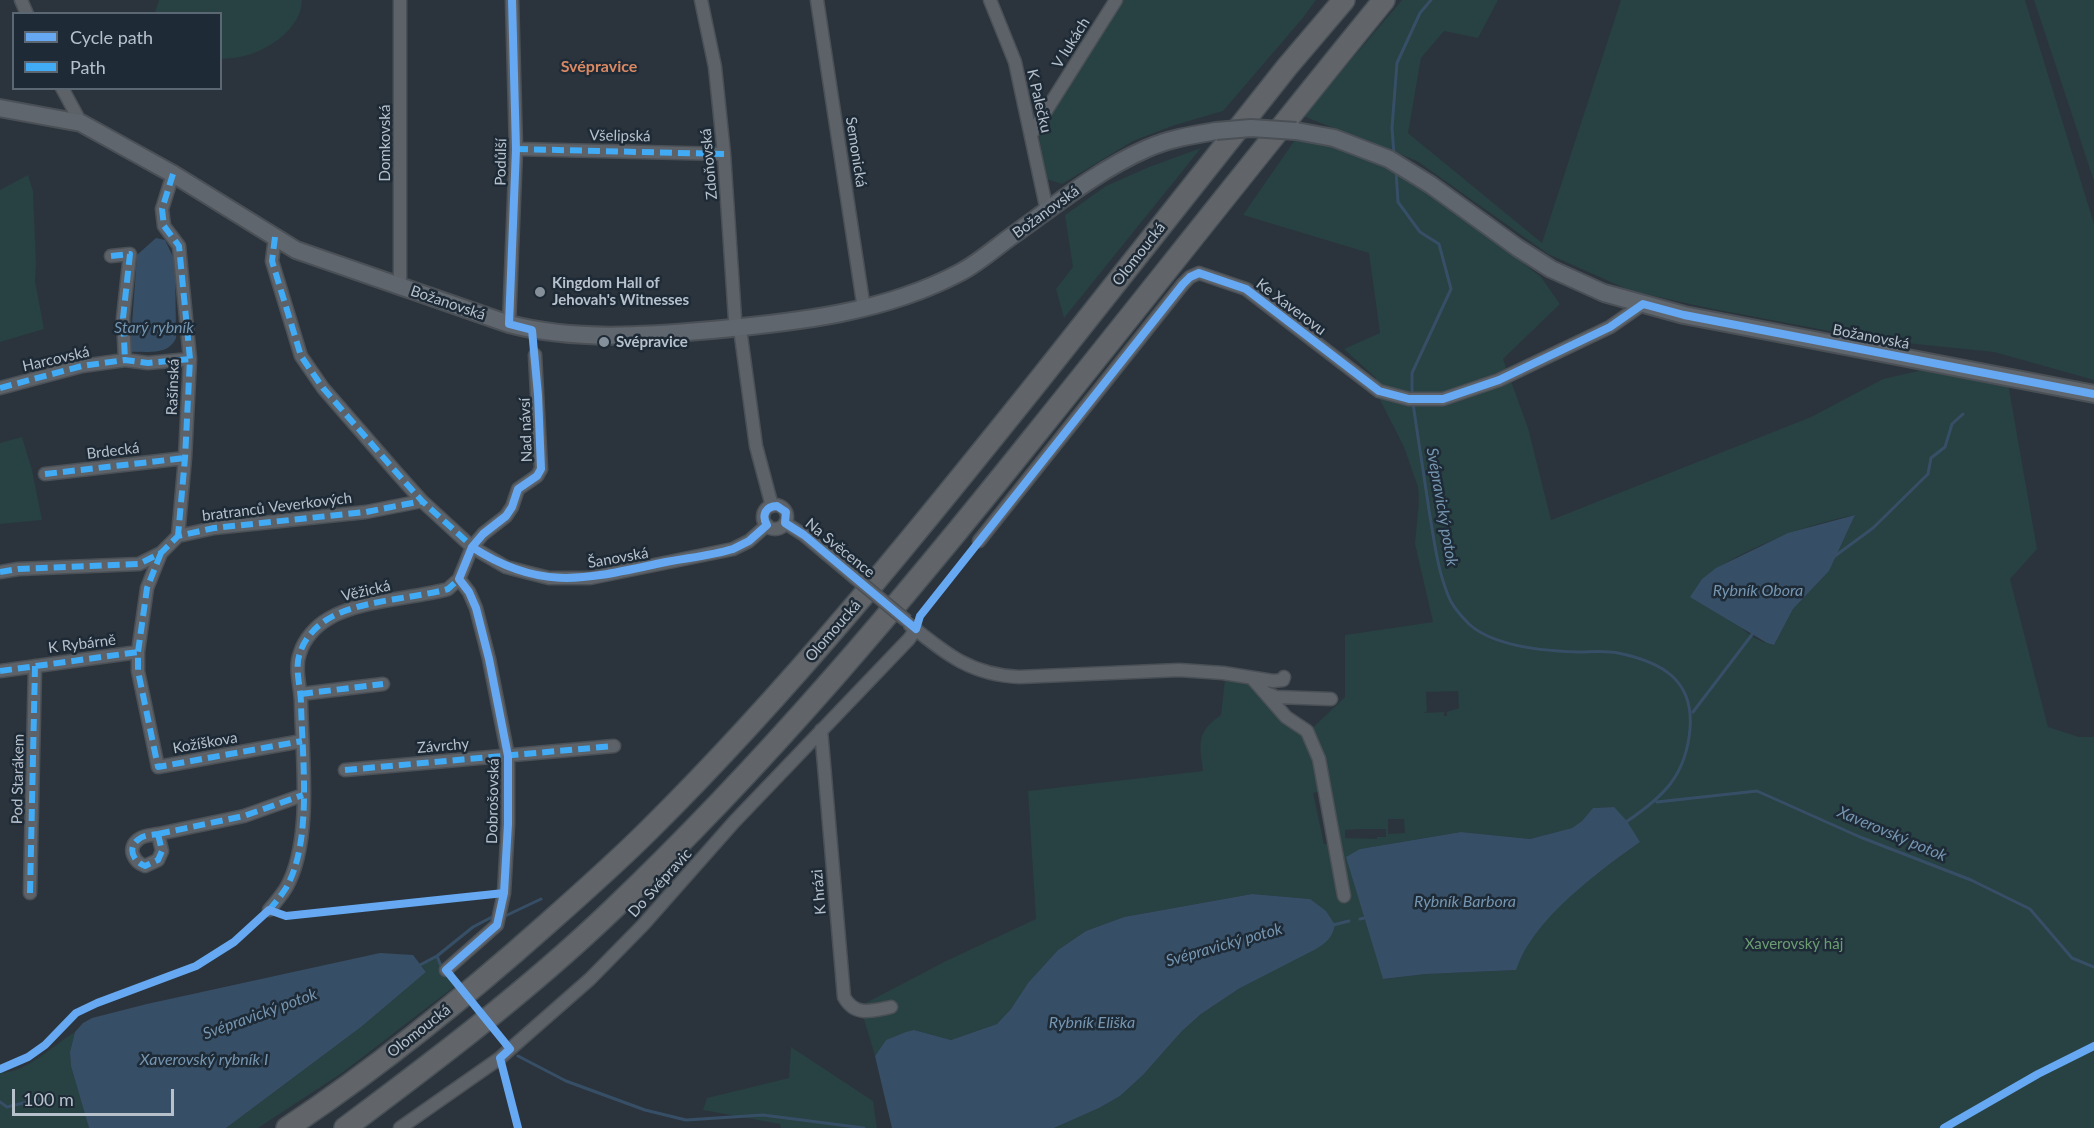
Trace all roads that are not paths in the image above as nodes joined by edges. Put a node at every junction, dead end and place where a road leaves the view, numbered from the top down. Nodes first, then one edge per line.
1 (400, 0) edge
2 (514, 0) edge
3 (701, 0) edge
4 (818, 0) edge
5 (990, 0) edge
6 (1116, 0) edge
7 (1344, 0) edge
8 (1384, 0) edge
9 (63, 90) edge
10 (0, 108) edge
11 (81, 123) junction
12 (1032, 133) junction
13 (516, 149) junction
14 (724, 154) junction
15 (174, 174) junction
16 (1047, 211) junction
17 (275, 237) junction
18 (111, 256) dead end
19 (400, 286) junction
20 (1643, 304) junction
21 (864, 309) junction
22 (509, 324) junction
23 (738, 328) junction
24 (535, 355) dead end
25 (190, 359) junction
26 (125, 360) junction
27 (0, 388) edge
28 (2094, 394) edge
29 (185, 458) junction
30 (45, 474) dead end
31 (422, 501) junction
32 (772, 506) junction
33 (785, 523) junction
34 (767, 525) junction
35 (178, 536) junction
36 (979, 541) dead end
37 (472, 547) junction
38 (161, 553) junction
39 (0, 572) edge
40 (459, 579) junction
41 (911, 625) junction
42 (138, 652) junction
43 (35, 666) junction
44 (0, 671) edge
45 (1284, 677) dead end
46 (1252, 678) junction
47 (383, 684) dead end
48 (1263, 692) junction
49 (301, 694) junction
50 (1331, 699) dead end
51 (821, 730) junction
52 (302, 741) junction
53 (614, 746) dead end
54 (508, 756) junction
55 (345, 770) dead end
56 (303, 795) junction
57 (158, 834) dead end
58 (30, 893) dead end
59 (1344, 896) dead end
60 (269, 910) dead end
61 (446, 970) dead end
62 (891, 1006) dead end
63 (287, 1128) edge
64 (345, 1128) edge
65 (400, 1128) edge

1 - 19 street, Domkovská
2 - 13 street, Podůlší
3 - 14 street, Zdoňovská
4 - 21 street, Semonická
5 - 12 street, K Palečku
6 - 12 street, V lukách
7 - 63 highway, Olomoucká
8 - 64 highway, Olomoucká
9 - 11 street
10 - 11 street, Božanovská
11 - 15 street, Božanovská
12 - 16 street, K Palečku
13 - 14 street, Všelipská
13 - 22 street, Podůlší
14 - 23 street, Zdoňovská
15 - 17 street, Božanovská
15 - 25 street, Rašínská
16 - 20 street, Božanovská, bridge
16 - 21 street, Božanovská
17 - 19 street, Božanovská
17 - 31 street, Šanovská
18 - 26 street
19 - 22 street, Božanovská
20 - 28 street, Božanovská
20 - 36 street, Ke Xaverovu
21 - 23 street, Božanovská
22 - 23 street, Božanovská
23 - 32 street, Zdoňovská
24 - 37 street, Nad návsí
25 - 26 street, Harcovská
25 - 29 street, Rašínská
26 - 27 street, Harcovská
29 - 30 street, Brdecká
29 - 35 street, Rašínská
31 - 35 street, bratranců Veverkových
31 - 37 street, Šanovská
32 - 33 street, Na Svěcence
32 - 34 street
33 - 34 street, Na Svěcence
33 - 41 street, Na Svěcence, bridge
34 - 37 street, Šanovská
35 - 38 street
37 - 40 street
38 - 39 street
38 - 42 street, K Rybárně
40 - 49 street, Věžická
40 - 54 street, Dobrošovská
41 - 46 street, Na Svěcence
41 - 51 street, Do Svépravic
42 - 43 street, K Rybárně
42 - 52 street, Kožíškova
43 - 44 street, K Rybárně
43 - 58 street, Pod Starákem
45 - 46 street, Na Svěcence
46 - 48 street
47 - 49 street
48 - 50 street
48 - 59 street
49 - 52 street, Věžická
51 - 62 street, K hrázi
51 - 65 street, Do Svépravic
52 - 56 street, Věžická
53 - 54 street, Závrchy
54 - 55 street, Závrchy
54 - 61 street, Dobrošovská
56 - 57 street
56 - 60 street, Věžická

